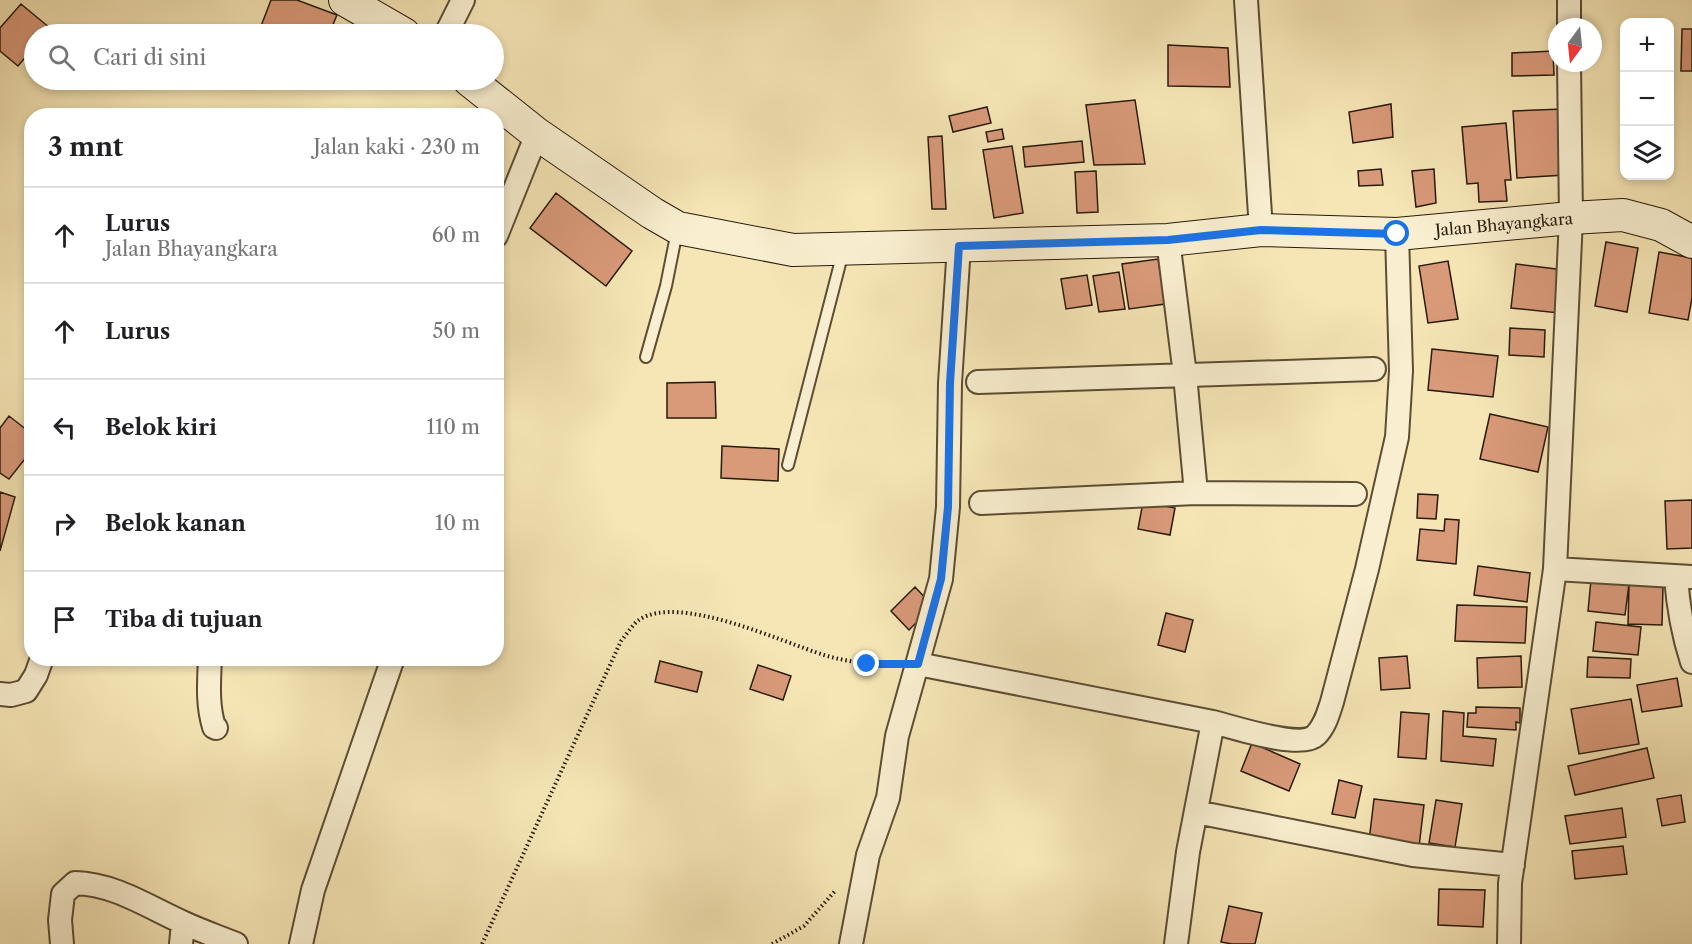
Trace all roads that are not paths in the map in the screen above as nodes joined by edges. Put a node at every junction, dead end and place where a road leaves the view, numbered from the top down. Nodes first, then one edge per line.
1 (345, 0) edge
2 (463, 0) edge
3 (1246, 0) edge
4 (1569, 0) edge
5 (1569, 18) edge
6 (387, 24) edge
7 (451, 24) edge
8 (1569, 72) edge
9 (482, 90) edge
10 (537, 134) junction
11 (504, 216) edge
12 (1570, 218) junction
13 (678, 228) junction
14 (1261, 230) junction
15 (1397, 234) junction
16 (1168, 240) junction
17 (1692, 242) edge
18 (959, 246) junction
19 (844, 249) junction
20 (646, 357) dead end
21 (1374, 369) dead end
22 (1185, 375) junction
23 (978, 382) dead end
24 (788, 465) dead end
25 (1196, 493) junction
26 (1355, 494) dead end
27 (981, 503) dead end
28 (1554, 569) junction
29 (1684, 577) edge
30 (1692, 662) edge
31 (918, 664) junction
32 (39, 666) edge
33 (210, 666) edge
34 (390, 666) edge
35 (0, 694) edge
36 (1213, 722) junction
37 (216, 728) dead end
38 (1196, 812) junction
39 (1513, 865) junction
40 (182, 933) edge
41 (62, 944) edge
42 (236, 944) edge
43 (301, 944) edge
44 (851, 944) edge
45 (1176, 944) edge
46 (1509, 944) edge

1 - 6 street
2 - 7 street
3 - 14 street
4 - 5 street
8 - 12 street
9 - 10 street, Jalan Bhayangkara
10 - 11 street
10 - 13 street, Jalan Bhayangkara
12 - 15 street, Jalan Bhayangkara
12 - 17 street, Jalan Bhayangkara
12 - 28 street
13 - 19 street, Jalan Bhayangkara
13 - 20 lane
14 - 15 street, Jalan Bhayangkara
14 - 16 street, Jalan Bhayangkara
15 - 36 street
16 - 18 street, Jalan Bhayangkara
16 - 22 street
18 - 19 street, Jalan Bhayangkara
18 - 31 street
19 - 24 lane
21 - 22 street
22 - 23 street
22 - 25 street
25 - 26 street
25 - 27 street
28 - 29 street
28 - 39 street
29 - 30 street
31 - 36 street
31 - 44 street
32 - 35 street
33 - 37 street
34 - 43 street
36 - 38 street
38 - 39 street
38 - 45 street
39 - 46 street
40 - 41 street
40 - 42 street

